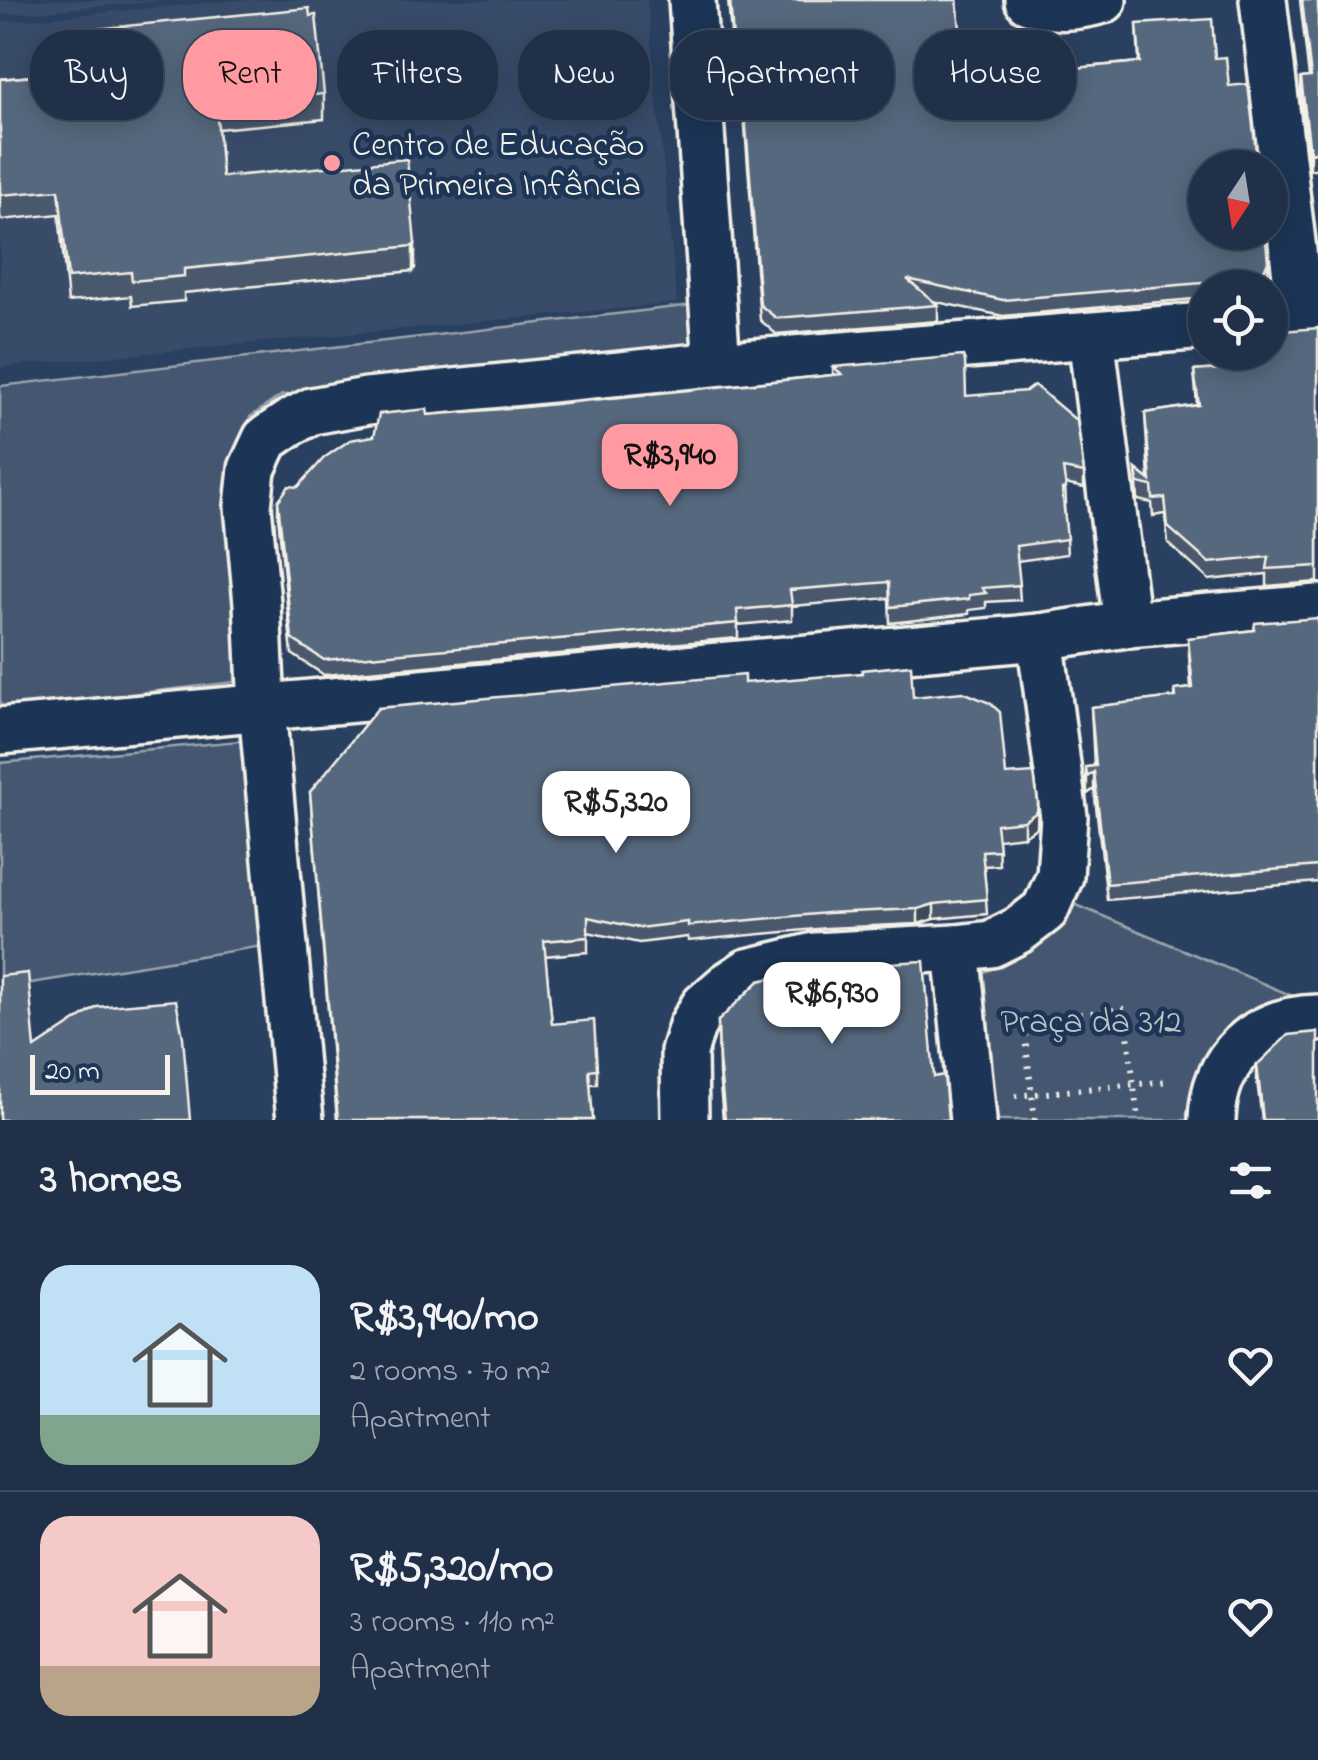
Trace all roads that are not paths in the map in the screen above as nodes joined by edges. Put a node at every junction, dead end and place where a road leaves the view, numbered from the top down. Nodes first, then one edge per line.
1 (692, 0) edge
2 (1028, 0) edge
3 (1104, 0) edge
4 (1263, 0) edge
5 (1296, 318) edge
6 (1188, 327) edge
7 (1091, 336) junction
8 (717, 365) junction
9 (1318, 608) edge
10 (1127, 624) junction
11 (1040, 637) junction
12 (262, 708) junction
13 (0, 731) edge
14 (956, 948) junction
15 (1318, 1018) edge
16 (988, 1109) edge
17 (300, 1120) edge
18 (685, 1120) edge
19 (1212, 1120) edge

1 - 8 street
2 - 3 street
4 - 5 street
6 - 7 street
7 - 8 street
7 - 10 street
8 - 12 street
9 - 10 street
10 - 11 street
11 - 12 street
11 - 14 street
12 - 13 street
12 - 17 street
14 - 16 street
14 - 18 street
15 - 19 street

